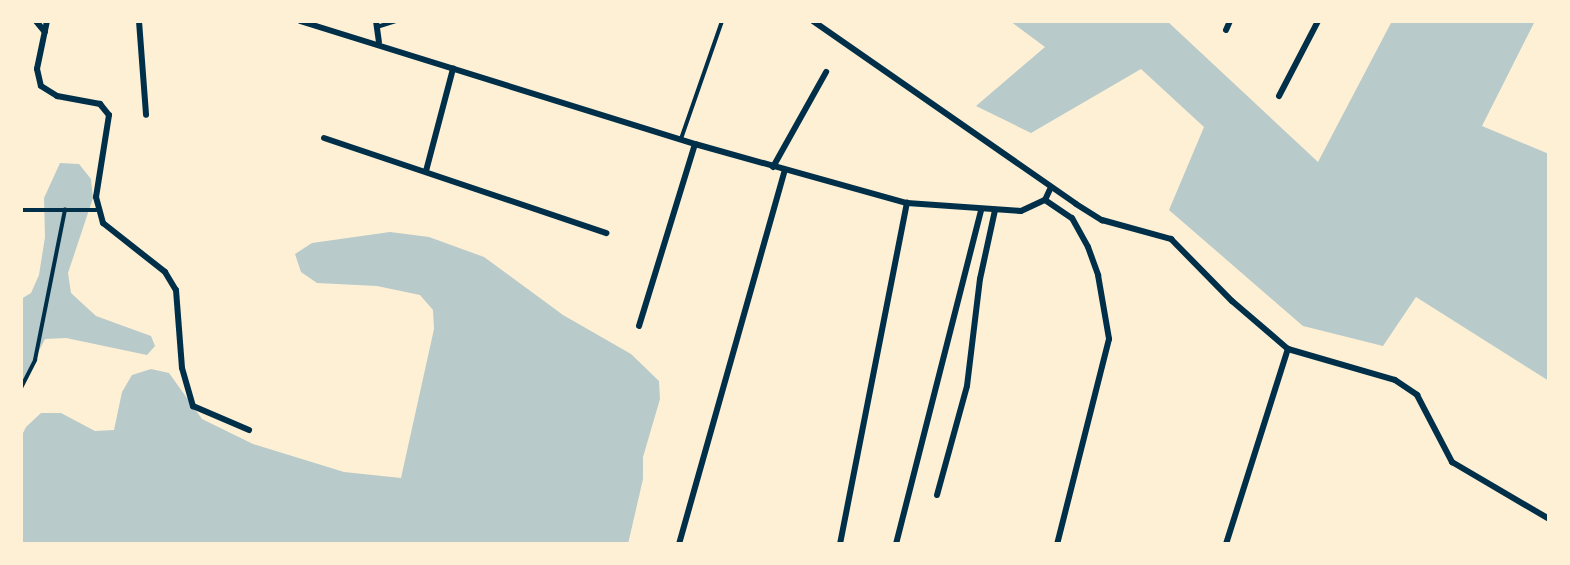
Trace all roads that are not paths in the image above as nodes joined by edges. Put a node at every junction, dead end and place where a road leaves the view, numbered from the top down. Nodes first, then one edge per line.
1 (36, 21) edge
2 (47, 21) edge
3 (139, 21) edge
4 (300, 21) edge
5 (397, 21) edge
6 (722, 21) edge
7 (813, 21) edge
8 (1230, 21) edge
9 (1316, 23) edge
10 (376, 24) edge
11 (1226, 30) dead end
12 (45, 32) junction
13 (379, 42) junction
14 (453, 69) junction
15 (826, 72) dead end
16 (1279, 96) dead end
17 (146, 115) dead end
18 (324, 138) dead end
19 (681, 139) junction
20 (695, 144) junction
21 (774, 167) junction
22 (785, 170) junction
23 (426, 172) junction
24 (1051, 187) junction
25 (1045, 200) junction
26 (907, 203) junction
27 (21, 210) edge
28 (65, 210) junction
29 (96, 210) junction
30 (981, 210) junction
31 (995, 210) junction
32 (606, 233) dead end
33 (639, 326) dead end
34 (1288, 349) junction
35 (21, 388) edge
36 (249, 430) dead end
37 (937, 495) dead end
38 (1549, 519) edge
39 (679, 544) edge
40 (840, 544) edge
41 (895, 544) edge
42 (1057, 544) edge
43 (1226, 544) edge

1 - 12 street
2 - 12 street
3 - 17 street
4 - 13 street
5 - 10 lane
6 - 19 lane
7 - 24 street
8 - 11 street
9 - 16 street
10 - 13 street
12 - 29 street
13 - 14 street
14 - 19 street
14 - 23 street
15 - 21 street
18 - 23 street
19 - 20 street
20 - 21 street
20 - 33 street
21 - 22 street
22 - 26 street
22 - 39 street
23 - 32 street
24 - 25 street
24 - 34 street
25 - 31 street
25 - 42 street
26 - 30 street
26 - 40 street
27 - 28 lane
28 - 29 lane
28 - 35 lane
29 - 36 street
30 - 31 street
30 - 41 street
31 - 37 street
34 - 38 street
34 - 43 street

